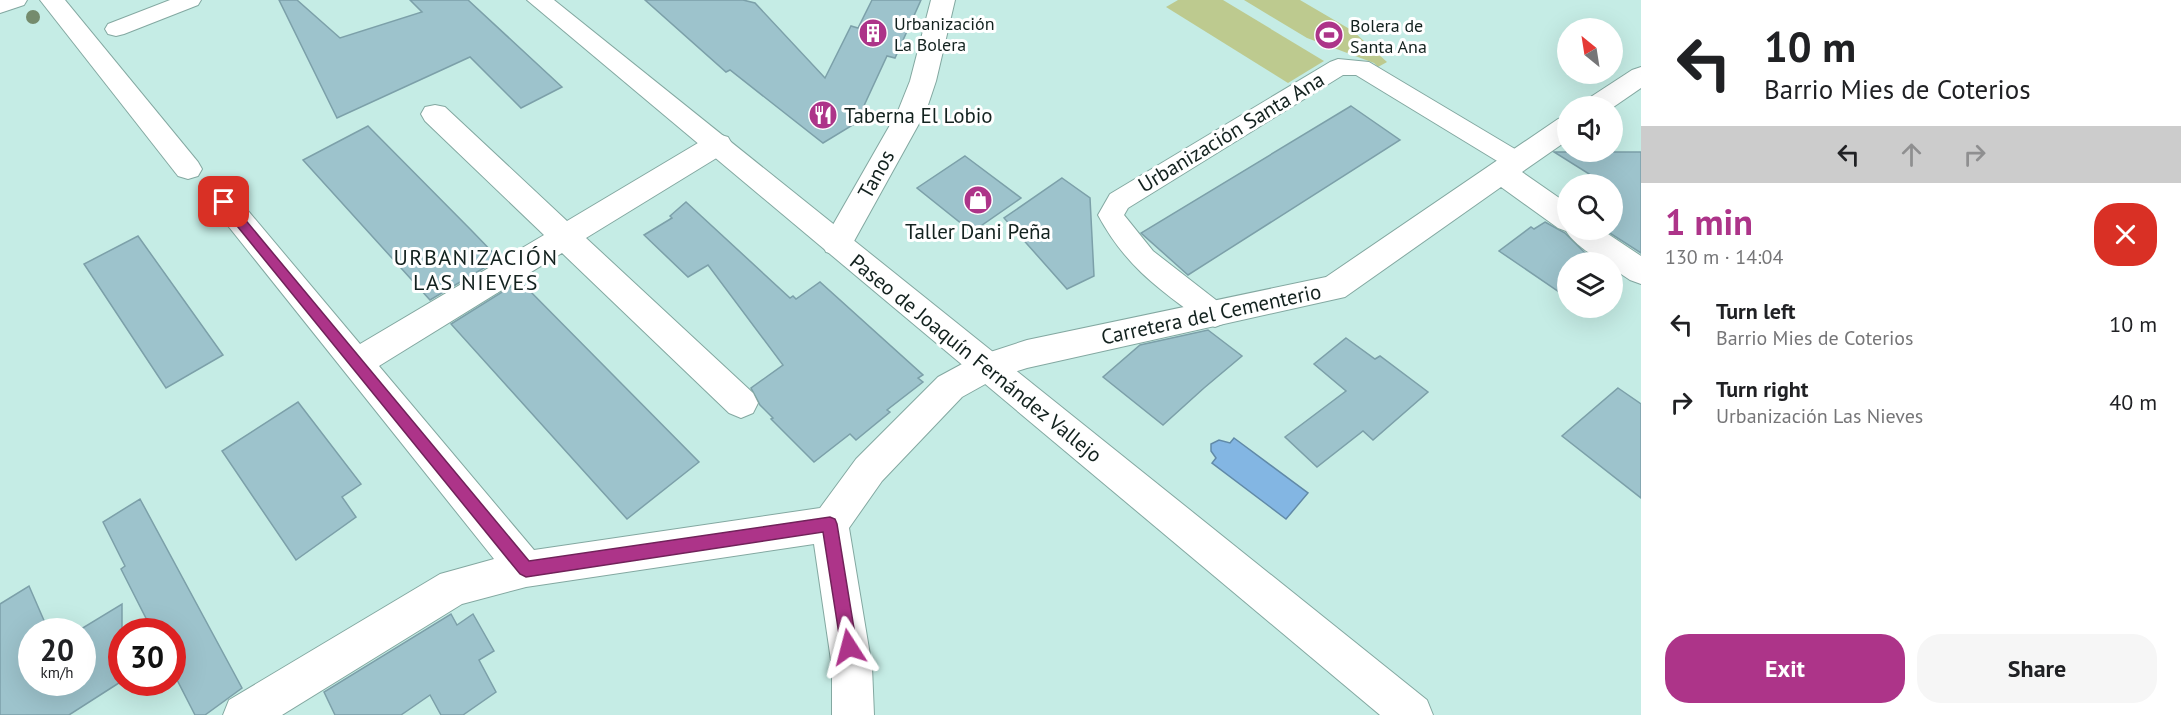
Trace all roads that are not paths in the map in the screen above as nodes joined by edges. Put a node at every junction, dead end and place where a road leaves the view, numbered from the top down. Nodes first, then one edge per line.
1 (15, 0) edge
2 (52, 0) edge
3 (190, 0) edge
4 (539, 0) edge
5 (943, 0) edge
6 (0, 4) edge
7 (116, 29) dead end
8 (1641, 76) edge
9 (1611, 96) edge
10 (435, 114) dead end
11 (1557, 133) edge
12 (718, 144) junction
13 (1508, 166) junction
14 (188, 169) dead end
15 (224, 202) dead end
16 (1557, 210) edge
17 (565, 236) junction
18 (1595, 240) edge
19 (837, 244) junction
20 (1641, 272) edge
21 (1215, 315) junction
22 (356, 363) junction
23 (987, 367) junction
24 (741, 403) dead end
25 (830, 524) junction
26 (526, 569) junction
27 (244, 715) edge
28 (853, 715) edge
29 (1412, 715) edge

1 - 6 street
2 - 14 street
3 - 7 lane
4 - 12 street, Paseo de Joaquín Fernández Vallejo
5 - 19 street, Tanos
8 - 9 street
10 - 17 street
11 - 13 street, Carretera del Cementerio
12 - 17 street
12 - 19 street, Paseo de Joaquín Fernández Vallejo
13 - 16 street
13 - 21 street, Carretera del Cementerio
13 - 21 lane, Urbanización Santa Ana
15 - 22 street
17 - 22 street
17 - 24 street
18 - 20 street
19 - 23 street, Paseo de Joaquín Fernández Vallejo
21 - 23 street, Carretera del Cementerio
22 - 26 street
23 - 25 street, Carretera del Cementerio
23 - 29 street, Paseo de Joaquín Fernández Vallejo
25 - 26 street
25 - 28 street
26 - 27 street

